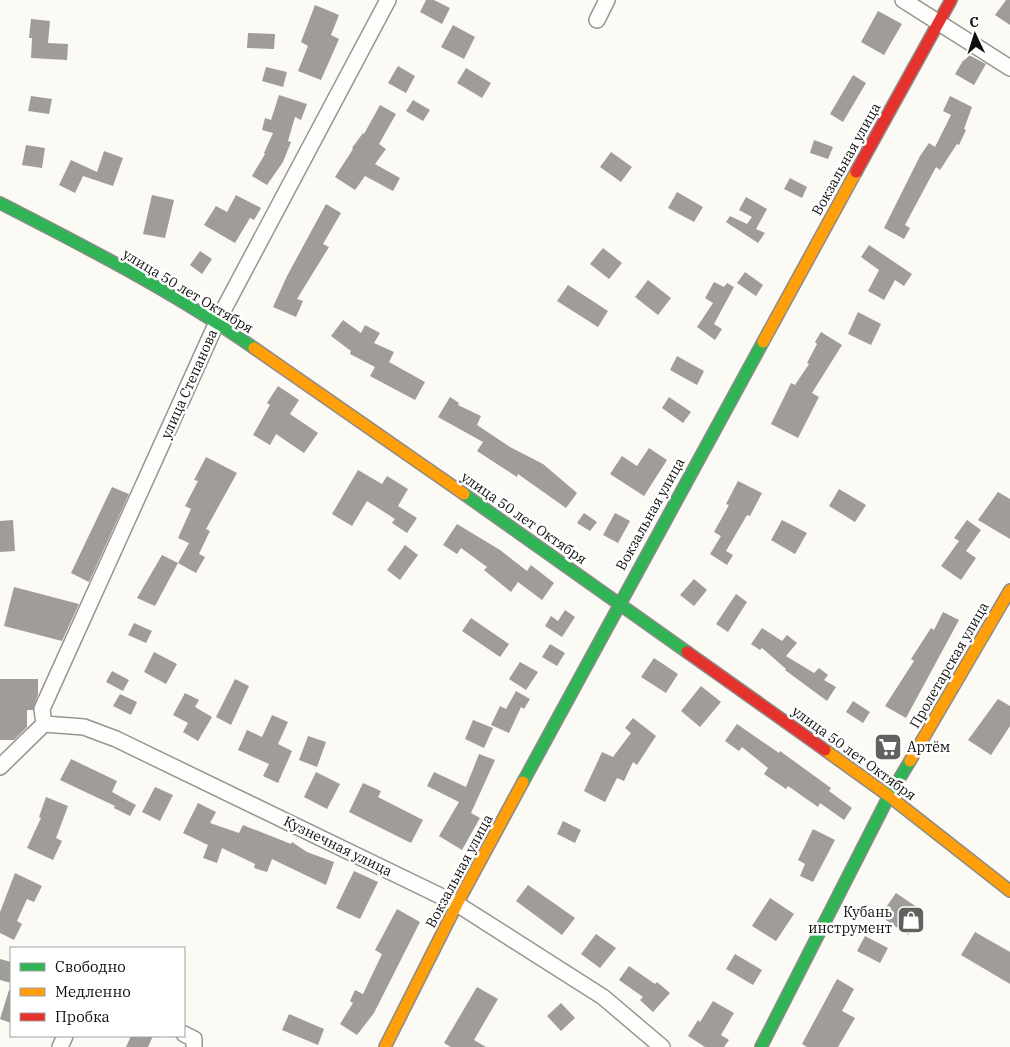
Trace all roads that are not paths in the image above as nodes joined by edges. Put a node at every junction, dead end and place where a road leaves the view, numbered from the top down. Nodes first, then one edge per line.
1 (388, 0) edge
2 (607, 0) edge
3 (903, 0) edge
4 (951, 0) edge
5 (597, 20) dead end
6 (939, 21) junction
7 (1010, 68) edge
8 (0, 202) edge
9 (217, 322) junction
10 (1010, 590) edge
11 (619, 603) junction
12 (44, 724) junction
13 (0, 767) edge
14 (889, 796) junction
15 (1010, 891) edge
16 (457, 904) junction
17 (185, 1034) edge
18 (194, 1047) edge
19 (385, 1047) edge
20 (662, 1047) edge
21 (760, 1047) edge

1 - 9 street, улица Степанова
2 - 5 street
3 - 6 street
4 - 6 street, Вокзальная улица
6 - 7 street
6 - 11 street, Вокзальная улица
8 - 9 street, улица 50 лет Октября
9 - 11 street, улица 50 лет Октября
9 - 12 street, улица Степанова
10 - 14 street, Пролетарская улица
11 - 14 street, улица 50 лет Октября
11 - 16 street, Вокзальная улица
12 - 13 street
12 - 16 street, Кузнечная улица
14 - 15 street, улица 50 лет Октября
14 - 21 street, Пролетарская улица
16 - 19 street, Вокзальная улица
16 - 20 street, Кузнечная улица
17 - 18 street

